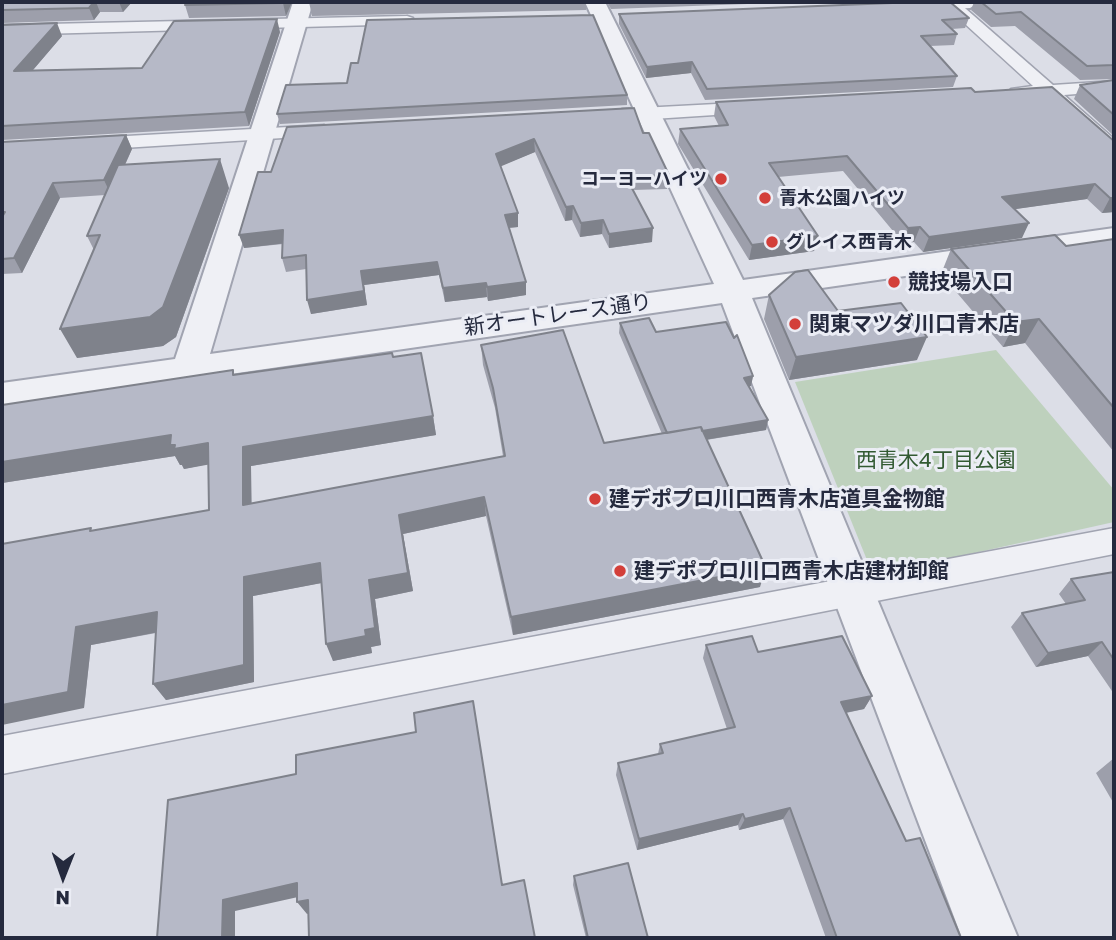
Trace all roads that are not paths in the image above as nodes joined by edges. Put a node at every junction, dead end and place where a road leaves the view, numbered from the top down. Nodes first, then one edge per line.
1 (952, 2) edge
2 (299, 13) edge
3 (600, 13) edge
4 (422, 21) edge
5 (2, 30) edge
6 (1114, 86) edge
7 (1049, 91) junction
8 (1004, 94) edge
9 (777, 106) edge
10 (648, 114) junction
11 (603, 116) edge
12 (349, 130) edge
13 (260, 134) junction
14 (78, 145) edge
15 (1114, 149) edge
16 (1114, 237) edge
17 (733, 291) junction
18 (188, 368) junction
19 (2, 395) edge
20 (1114, 541) edge
21 (853, 593) junction
22 (2, 755) edge
23 (990, 938) edge

1 - 7 street
2 - 4 street
2 - 5 street
2 - 13 street
3 - 10 street
6 - 7 street
7 - 8 street
7 - 15 street
9 - 10 street
10 - 11 street
10 - 17 street
12 - 13 street
13 - 14 street
13 - 18 street
16 - 17 street, 新オートレース通り
17 - 18 street, 新オートレース通り
17 - 21 street
18 - 19 street, 新オートレース通り
20 - 21 street
21 - 22 street
21 - 23 street

